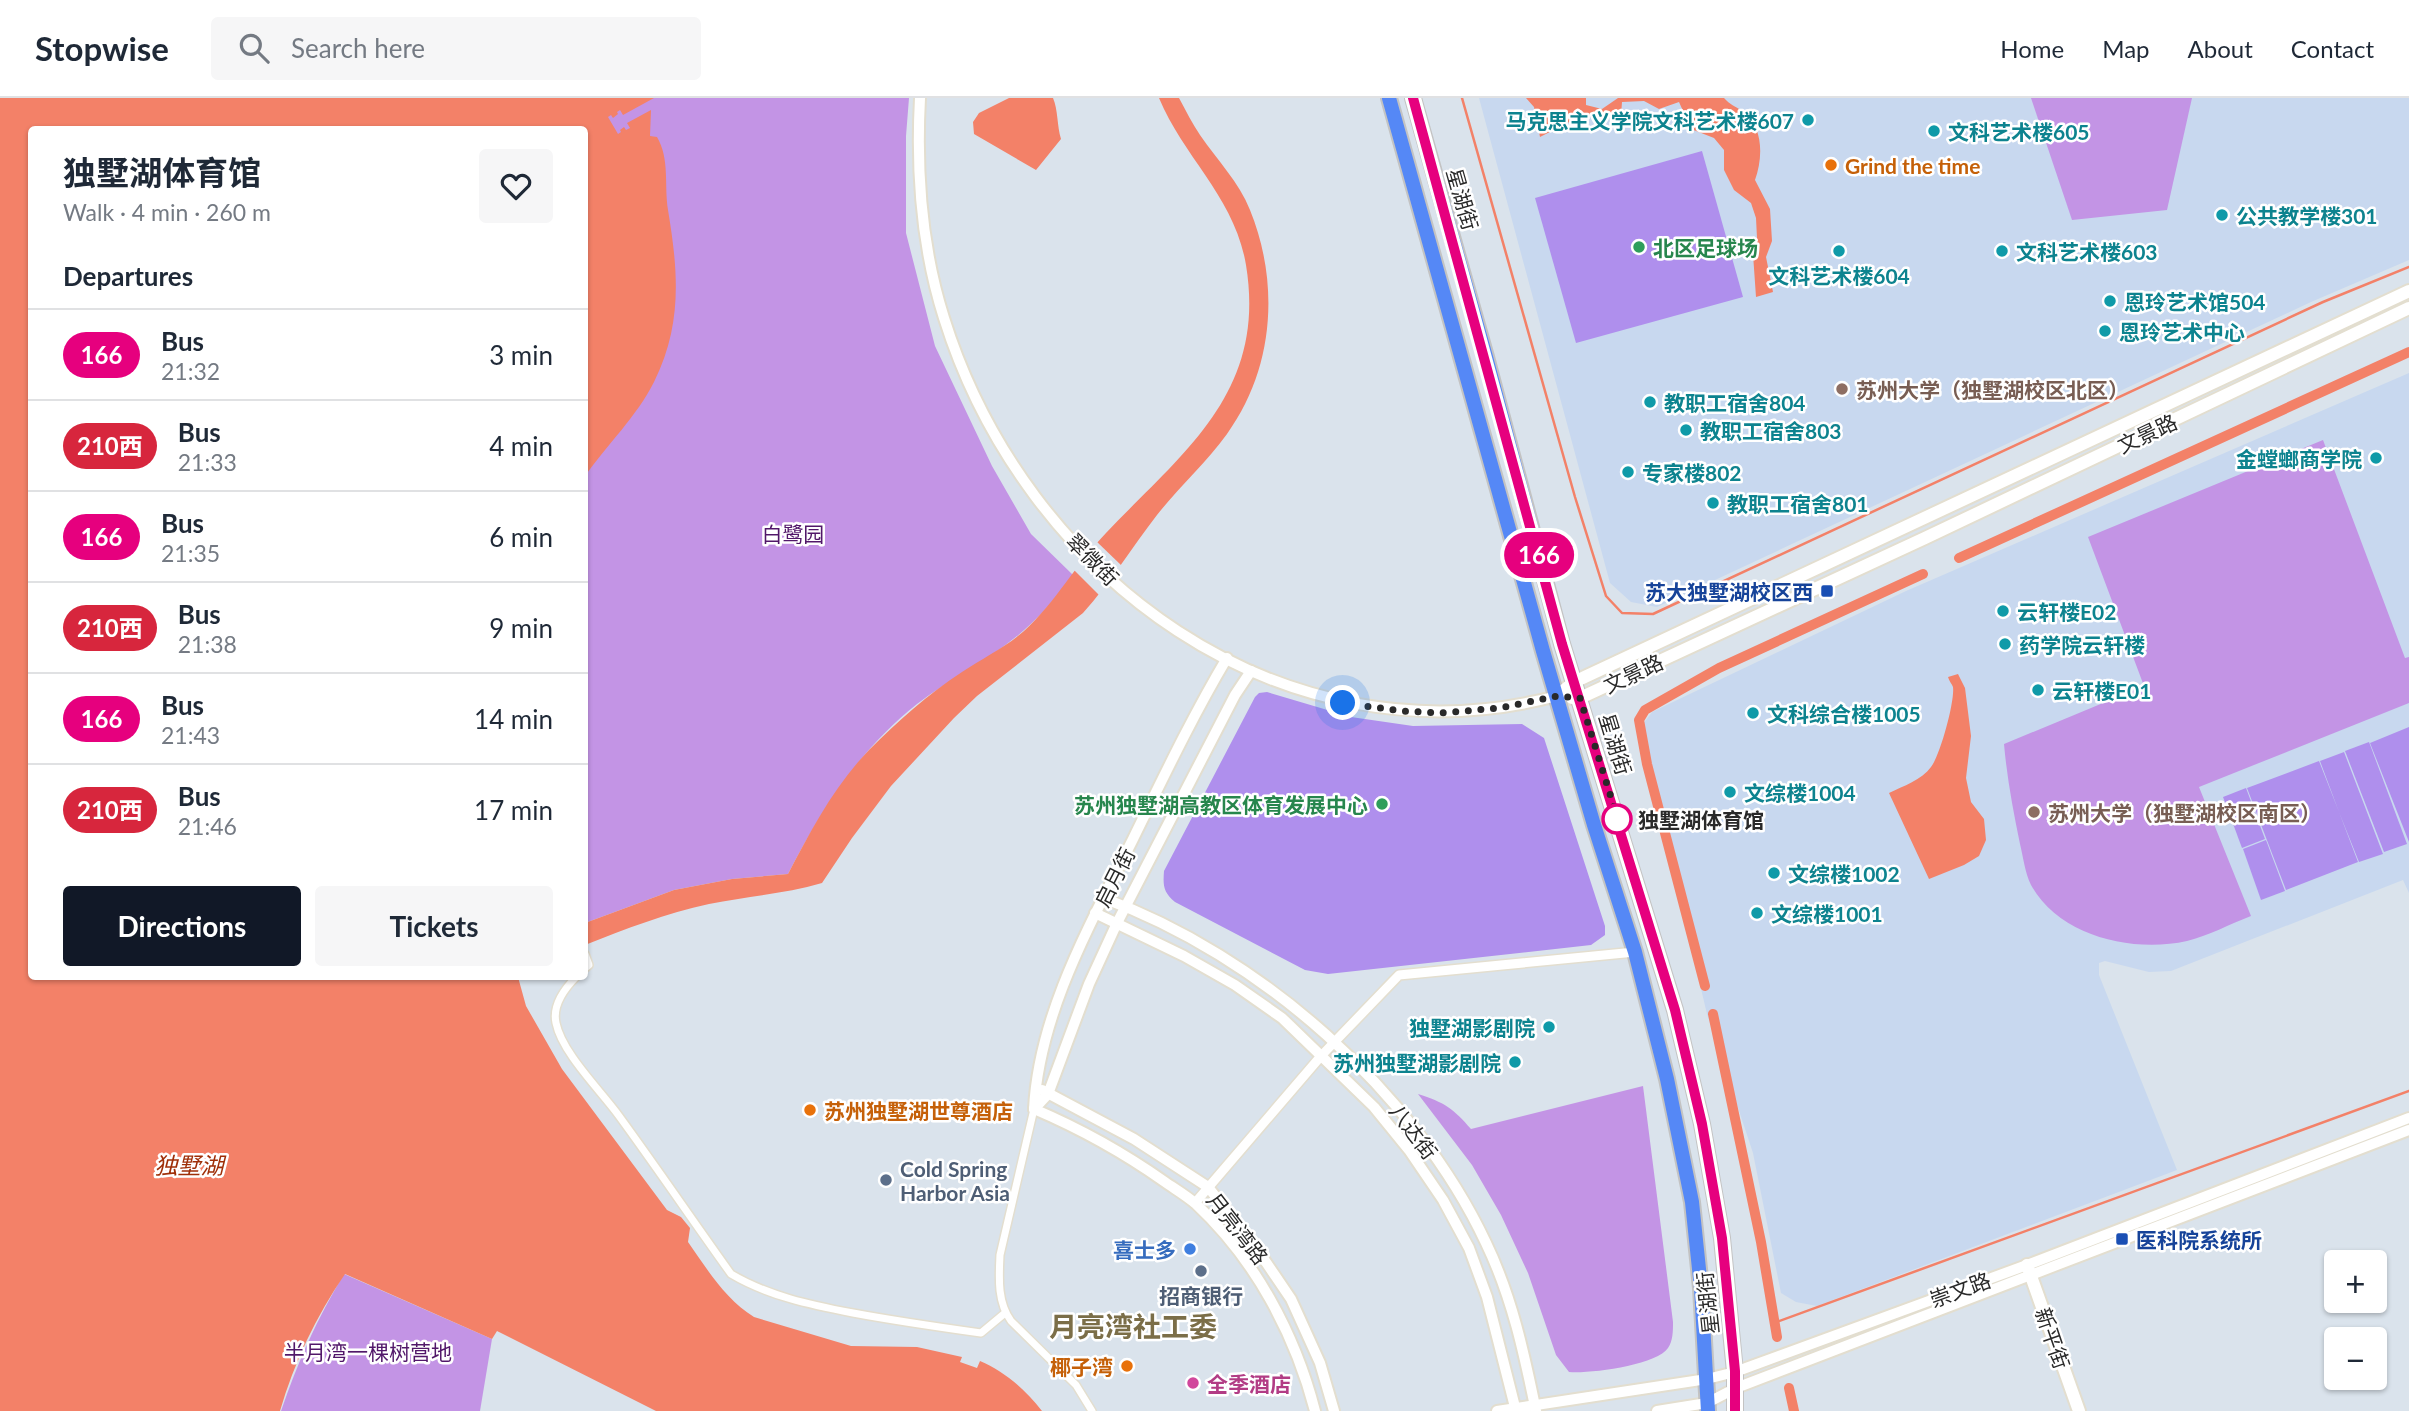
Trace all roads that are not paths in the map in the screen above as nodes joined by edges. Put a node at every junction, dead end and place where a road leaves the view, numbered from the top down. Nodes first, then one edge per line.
1 (920, 98) edge
2 (1389, 98) edge
3 (1413, 98) edge
4 (2409, 290) edge
5 (2409, 308) edge
6 (1227, 658) junction
7 (1251, 671) junction
8 (1574, 682) junction
9 (1557, 696) junction
10 (1580, 698) junction
11 (1104, 898) junction
12 (1126, 906) junction
13 (1095, 913) junction
14 (1117, 923) junction
15 (1635, 951) junction
16 (573, 980) edge
17 (1335, 1041) junction
18 (1321, 1056) junction
19 (1035, 1086) junction
20 (1048, 1094) junction
21 (1034, 1109) junction
22 (2409, 1118) edge
23 (2409, 1129) edge
24 (1208, 1187) junction
25 (1195, 1203) junction
26 (2028, 1270) junction
27 (1005, 1313) junction
28 (1735, 1371) junction
29 (1707, 1380) junction
30 (1736, 1388) junction
31 (1707, 1407) edge
32 (1536, 1408) edge
33 (1516, 1410) edge
34 (1092, 1411) edge
35 (1315, 1411) edge
36 (1334, 1411) edge
37 (1497, 1411) edge
38 (1657, 1411) edge
39 (1735, 1411) edge
40 (2079, 1411) edge

1 - 6 street, 翠微街
2 - 9 main road, 星湖街
3 - 8 main road, 星湖街
4 - 8 main road, 文景路
5 - 10 main road, 文景路
6 - 7 street, 翠微街
6 - 11 street, 启月街
7 - 9 street, 翠微街
7 - 12 street, 启月街
8 - 9 main road, 文景路
8 - 10 main road, 星湖街
9 - 10 main road, 文景路
9 - 15 main road, 星湖街
10 - 28 main road, 星湖街
11 - 12 street, 八达街
11 - 13 street, 启月街
12 - 14 street, 启月街
12 - 17 street, 八达街
13 - 14 street, 八达街
13 - 19 street, 启月街
14 - 18 street, 八达街
14 - 20 street, 启月街
15 - 17 street
15 - 29 main road, 星湖街
16 - 27 street
17 - 18 street
17 - 32 street, 八达街
18 - 24 street
18 - 33 street, 八达街
19 - 20 street, 月亮湾路
19 - 21 street, 启月街
20 - 21 street, 启月街
20 - 24 street, 月亮湾路
21 - 25 street, 月亮湾路
21 - 27 street, 启月街
22 - 26 street, 崇文路
23 - 26 street, 崇文路
24 - 25 street
24 - 36 street, 月亮湾路
25 - 35 street, 月亮湾路
26 - 28 street, 崇文路
26 - 30 street, 崇文路
26 - 40 main road, 新平街
27 - 34 street
28 - 29 street, 崇文路
28 - 30 main road, 星湖街
29 - 31 main road, 星湖街
29 - 32 street, 崇文路
30 - 31 street, 崇文路
30 - 39 main road, 星湖街
31 - 38 street, 崇文路
32 - 33 street, 崇文路
33 - 37 street, 崇文路

